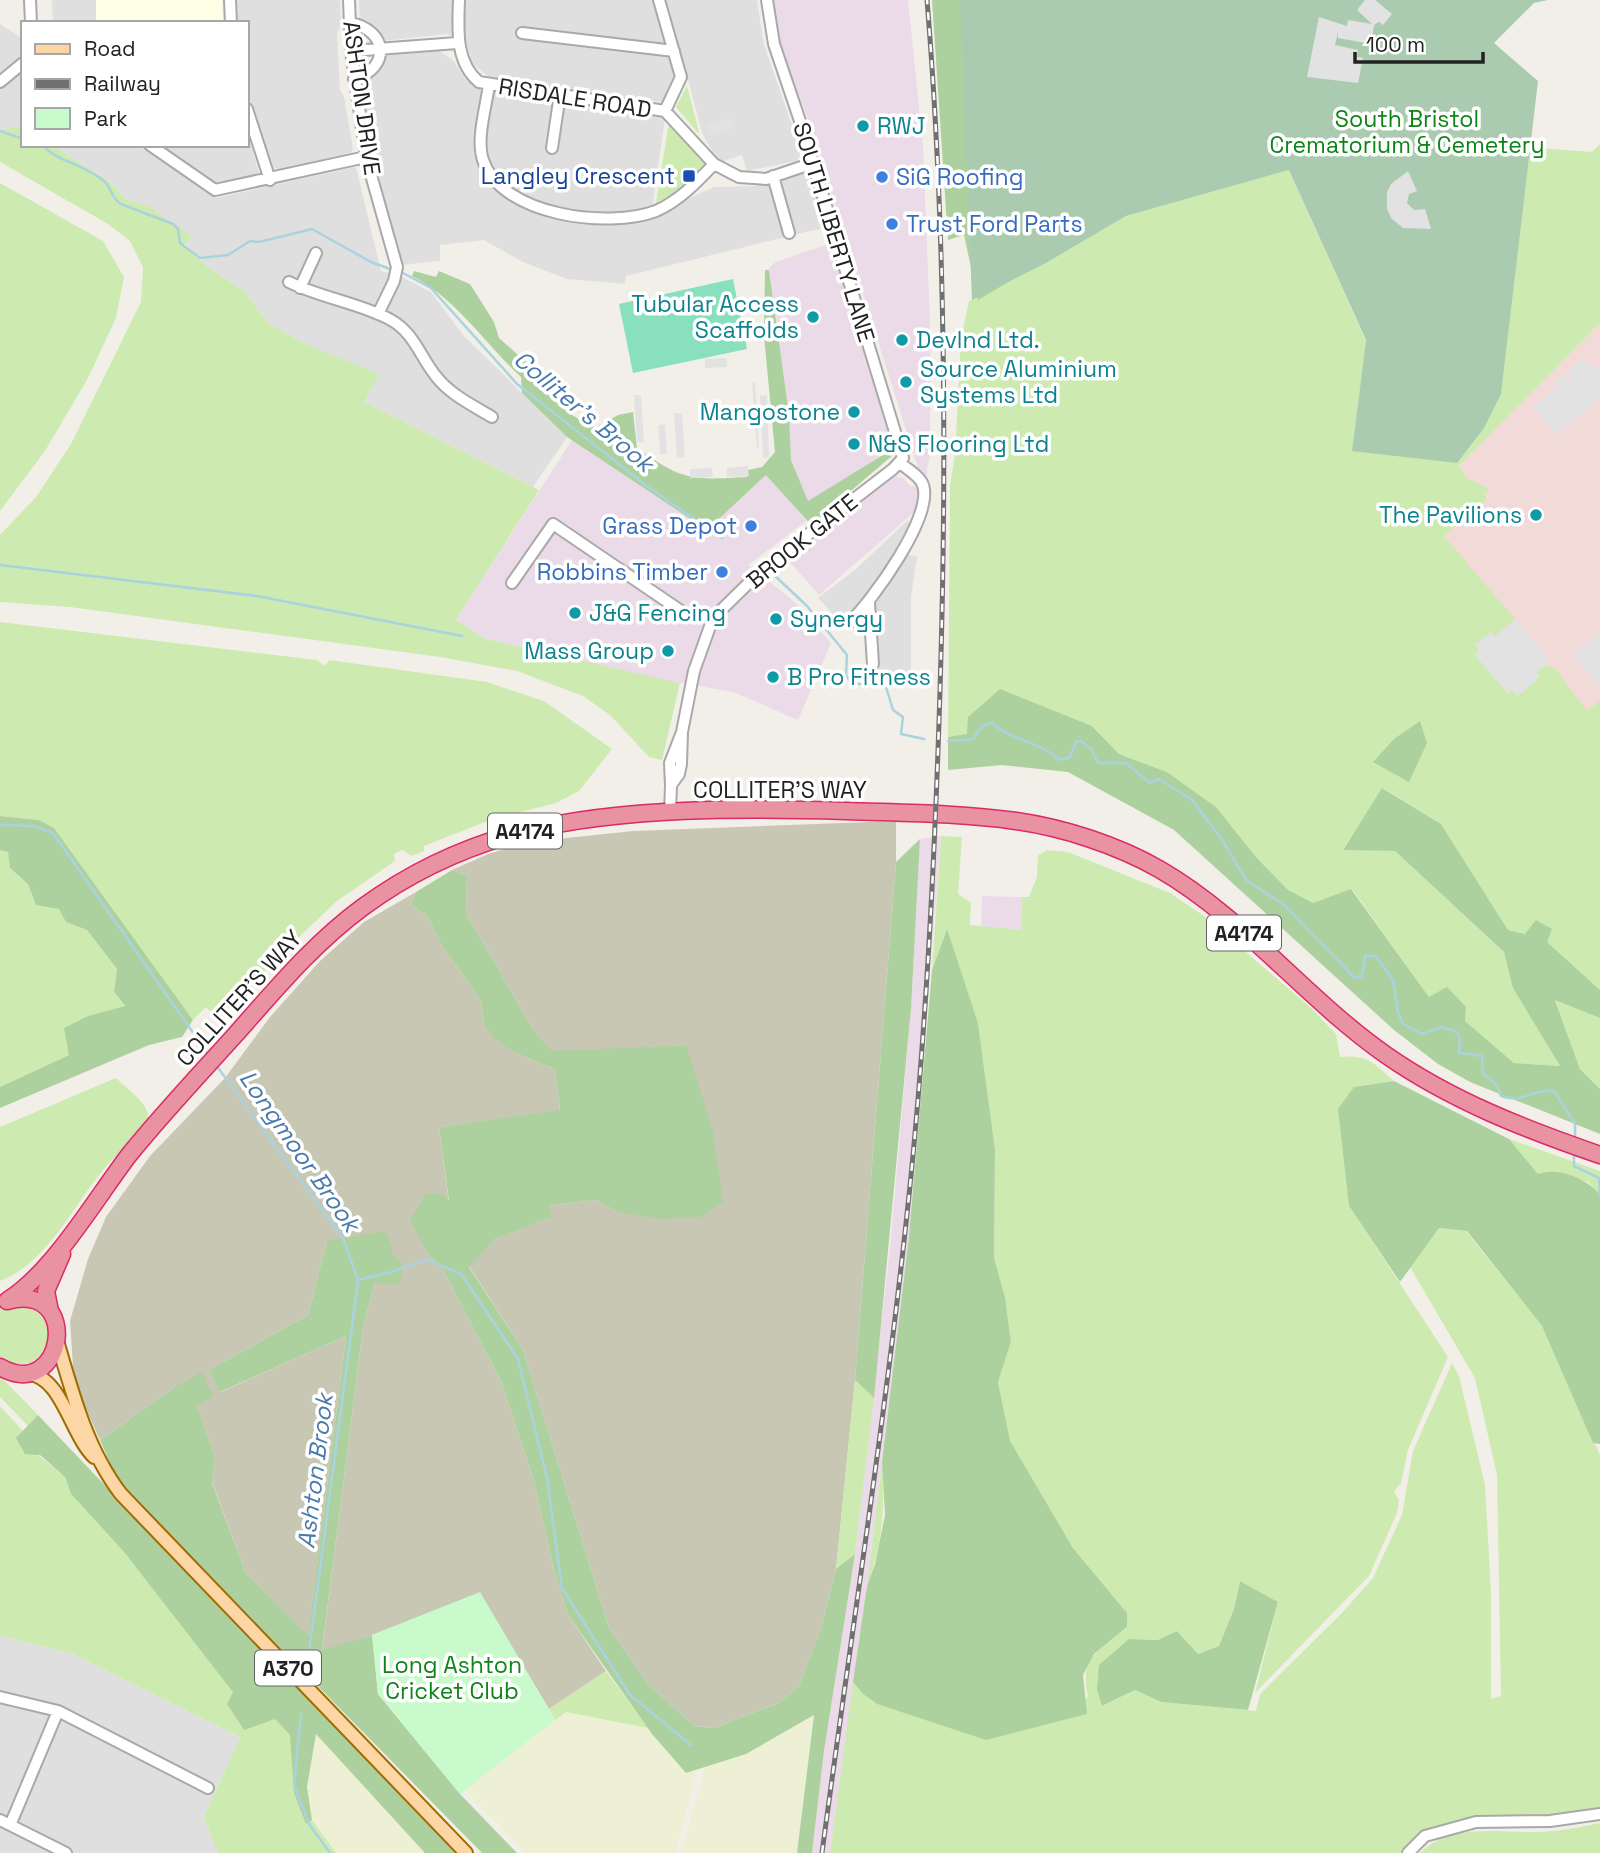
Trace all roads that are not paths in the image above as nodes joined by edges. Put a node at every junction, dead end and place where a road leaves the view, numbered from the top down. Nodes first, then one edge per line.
1 (30, 0) edge
2 (230, 0) edge
3 (349, 0) edge
4 (458, 0) edge
5 (659, 0) edge
6 (767, 0) edge
7 (31, 21) edge
8 (231, 21) edge
9 (350, 23) junction
10 (522, 33) dead end
11 (457, 43) junction
12 (380, 47) junction
13 (351, 51) junction
14 (674, 51) junction
15 (21, 65) edge
16 (354, 79) junction
17 (0, 82) edge
18 (489, 85) junction
19 (560, 94) junction
20 (665, 111) junction
21 (248, 112) edge
22 (153, 147) edge
23 (552, 148) dead end
24 (366, 158) junction
25 (813, 163) junction
26 (714, 164) junction
27 (773, 176) junction
28 (270, 180) junction
29 (789, 233) dead end
30 (316, 253) dead end
31 (289, 282) dead end
32 (300, 288) junction
33 (378, 314) junction
34 (492, 417) dead end
35 (900, 463) junction
36 (512, 583) dead end
37 (869, 603) junction
38 (713, 618) junction
39 (850, 622) dead end
40 (873, 664) dead end
41 (670, 814) junction
42 (1595, 1154) edge
43 (74, 1229) junction
44 (3, 1299) edge
45 (50, 1311) junction
46 (58, 1344) junction
47 (0, 1367) edge
48 (17, 1374) junction
49 (100, 1462) junction
50 (0, 1697) edge
51 (58, 1711) junction
52 (208, 1788) dead end
53 (1600, 1814) edge
54 (6, 1821) edge
55 (66, 1853) edge
56 (466, 1853) edge
57 (1408, 1853) edge

1 - 7 street
2 - 8 street
3 - 9 street, ASHTON DRIVE
4 - 11 street, RISDALE ROAD
5 - 14 street
6 - 25 street, SOUTH LIBERTY LANE
9 - 12 street
9 - 13 street, ASHTON DRIVE
10 - 14 street
11 - 12 street
11 - 18 street, RISDALE ROAD
12 - 13 street
12 - 16 street
13 - 16 street, ASHTON DRIVE
14 - 20 street
15 - 17 street
16 - 24 street, ASHTON DRIVE
18 - 19 street, RISDALE ROAD
18 - 26 street
19 - 20 street, RISDALE ROAD
19 - 23 street
20 - 26 street, RISDALE ROAD
21 - 28 street
22 - 28 street
24 - 28 street
24 - 33 street, ASHTON DRIVE
25 - 27 street, RISDALE ROAD
25 - 35 street, SOUTH LIBERTY LANE
26 - 27 street, RISDALE ROAD
27 - 29 street
30 - 32 street
31 - 32 street
32 - 33 street
33 - 34 street
35 - 37 street
35 - 38 street, BROOK GATE
36 - 38 street
37 - 39 street
37 - 40 street
38 - 41 street
41 - 42 highway, COLLITER'S WAY / A4174
41 - 43 highway, COLLITER'S WAY / A4174
43 - 44 highway, COLLITER'S WAY
43 - 45 highway, COLLITER'S WAY
44 - 45 highway
45 - 46 highway, COLLITER'S WAY
46 - 48 highway
46 - 49 main road, A370
47 - 48 highway
48 - 49 main road, A370
49 - 56 main road, A370
50 - 51 street
51 - 52 street
51 - 54 street
53 - 57 street
54 - 55 street

